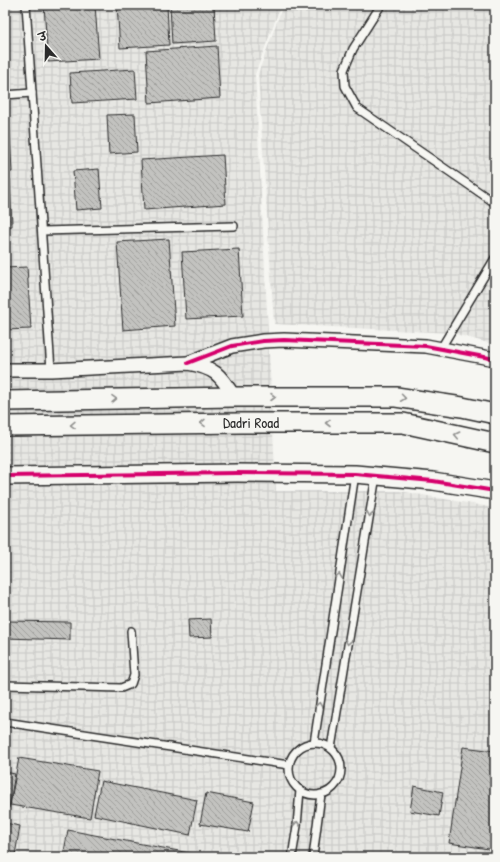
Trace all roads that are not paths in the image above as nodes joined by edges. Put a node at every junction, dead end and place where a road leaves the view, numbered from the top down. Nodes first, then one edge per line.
1 (26, 5) edge
2 (381, 5) edge
3 (32, 93) junction
4 (5, 95) edge
5 (495, 203) edge
6 (234, 226) dead end
7 (42, 231) junction
8 (495, 258) edge
9 (441, 348) junction
10 (495, 359) edge
11 (188, 363) junction
12 (5, 370) edge
13 (52, 370) junction
14 (234, 397) junction
15 (5, 401) edge
16 (495, 414) edge
17 (5, 426) edge
18 (495, 443) edge
19 (355, 474) junction
20 (5, 476) edge
21 (376, 476) junction
22 (495, 491) edge
23 (131, 631) dead end
24 (5, 685) edge
25 (5, 722) edge
26 (314, 744) junction
27 (331, 748) junction
28 (289, 764) junction
29 (300, 790) junction
30 (321, 794) junction
31 (292, 857) edge
32 (314, 857) edge

1 - 3 lane
2 - 5 lane
3 - 4 lane
3 - 7 lane
6 - 7 lane
7 - 13 lane
8 - 9 lane
9 - 10 street
9 - 11 street
11 - 13 street
11 - 14 street
12 - 13 street
15 -> 14 main road, Dadri Road
14 -> 16 main road, Dadri Road
18 -> 17 main road, Dadri Road
19 - 20 street
19 - 21 street
26 -> 19 lane
21 - 22 street
21 -> 27 lane
23 - 24 lane
25 - 28 lane
26 - 27 lane
26 - 28 lane
27 - 30 lane
28 - 29 lane
29 - 30 lane
31 -> 29 lane
30 - 32 lane

